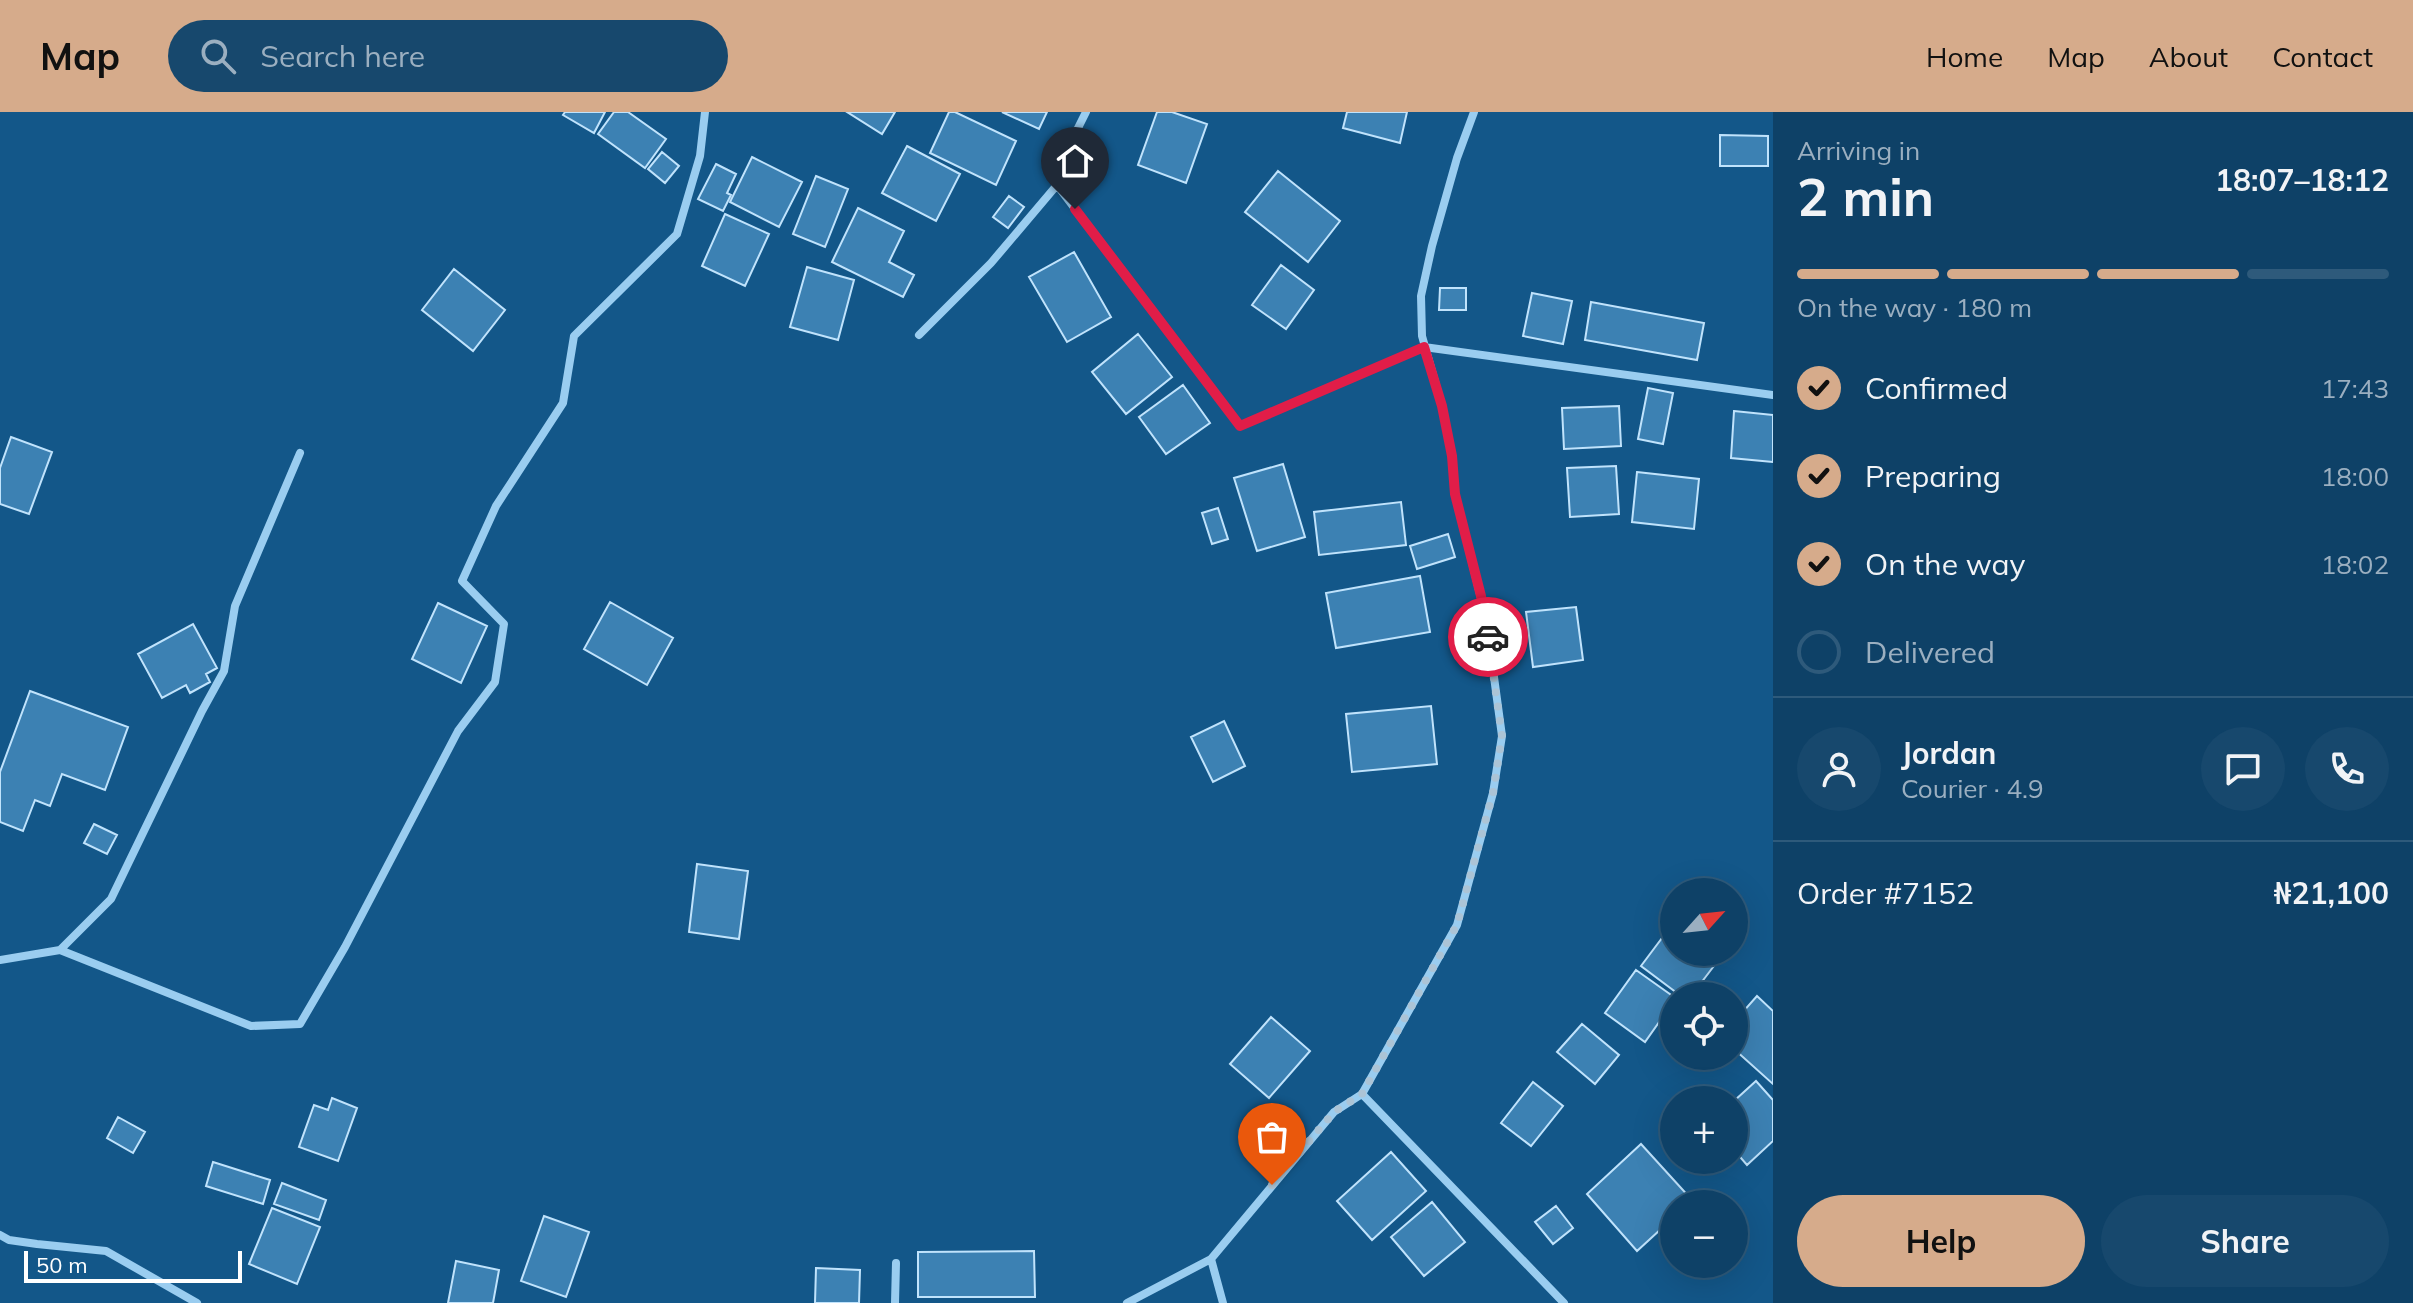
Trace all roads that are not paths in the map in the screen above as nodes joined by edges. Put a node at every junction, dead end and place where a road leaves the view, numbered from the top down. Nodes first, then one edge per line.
1 (705, 112) edge
2 (1086, 112) edge
3 (1474, 112) edge
4 (1057, 185) junction
5 (919, 335) dead end
6 (1424, 347) junction
7 (1773, 395) edge
8 (300, 453) dead end
9 (60, 950) junction
10 (0, 960) edge
11 (1362, 1094) junction
12 (0, 1235) edge
13 (1211, 1259) junction
14 (896, 1263) dead end
15 (197, 1303) edge
16 (895, 1303) edge
17 (1127, 1303) edge
18 (1223, 1303) edge
19 (1564, 1303) edge

1 - 9 street
2 - 4 street
3 - 6 street
4 - 5 street
4 - 6 street
6 - 7 street
6 - 11 street
8 - 9 street
9 - 10 street
11 - 13 street
11 - 19 street
12 - 15 street
13 - 17 street
13 - 18 street
14 - 16 street

